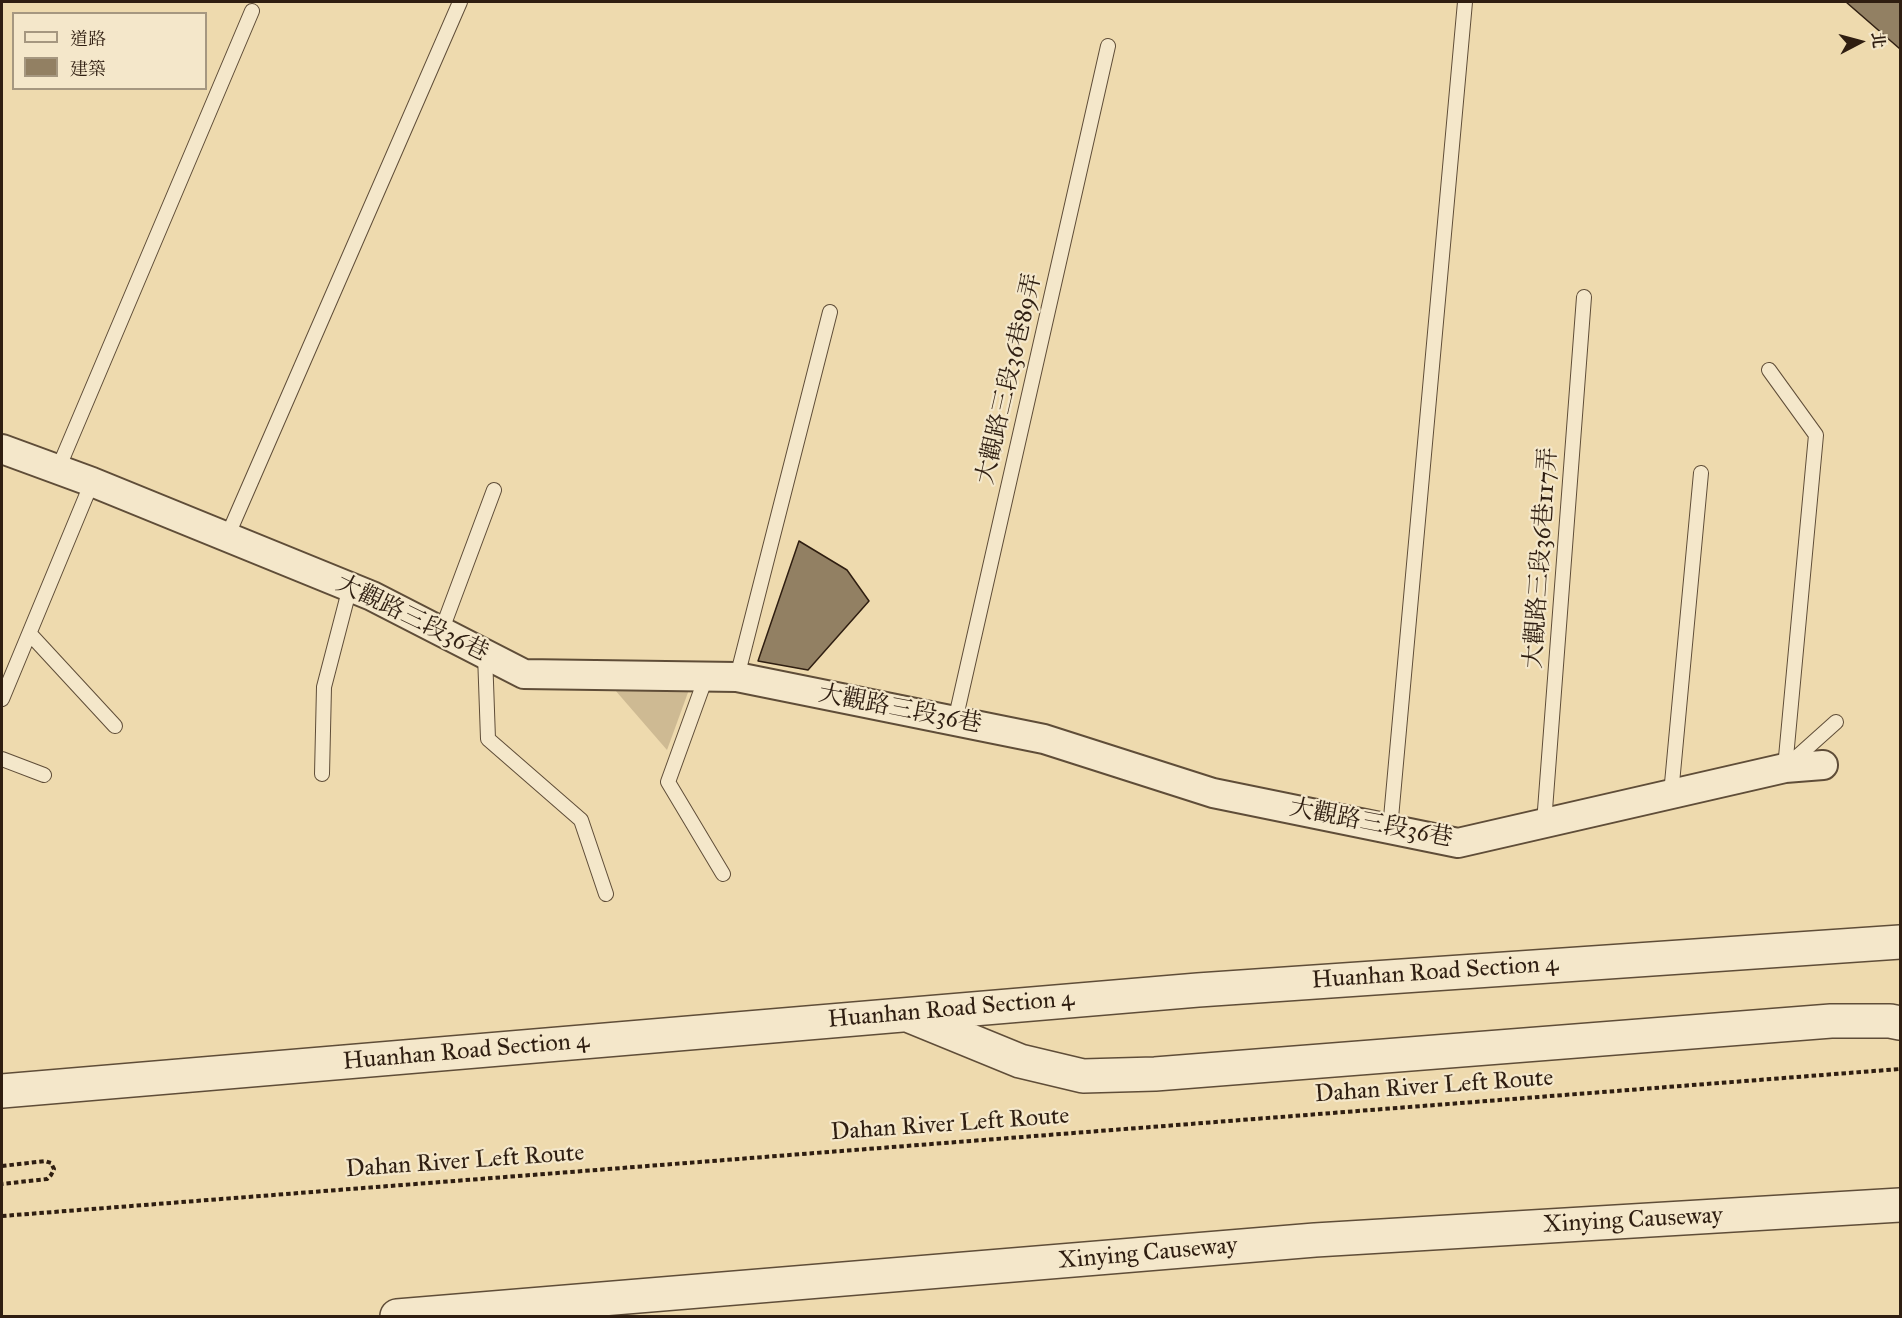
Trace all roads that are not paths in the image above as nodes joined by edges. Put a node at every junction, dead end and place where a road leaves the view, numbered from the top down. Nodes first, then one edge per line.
1 (460, 2) edge
2 (1465, 2) edge
3 (252, 10) dead end
4 (1108, 46) dead end
5 (1584, 297) dead end
6 (830, 312) dead end
7 (1769, 370) dead end
8 (2, 449) edge
9 (58, 469) junction
10 (1701, 473) dead end
11 (93, 482) junction
12 (494, 490) dead end
13 (227, 537) junction
14 (350, 587) junction
15 (441, 632) junction
16 (30, 634) junction
17 (485, 654) junction
18 (706, 677) junction
19 (737, 677) junction
20 (2, 699) edge
21 (955, 721) junction
22 (1836, 722) dead end
23 (115, 726) dead end
24 (2, 759) edge
25 (1823, 765) dead end
26 (1785, 768) junction
27 (322, 774) dead end
28 (44, 775) dead end
29 (1671, 794) junction
30 (1544, 823) junction
31 (1390, 829) junction
32 (723, 874) dead end
33 (606, 894) dead end
34 (1900, 942) edge
35 (906, 1014) junction
36 (1900, 1023) edge
37 (2, 1091) edge
38 (1900, 1205) edge
39 (397, 1317) edge

1 - 13 lane
2 - 31 lane
3 - 9 lane
4 - 21 lane, 大觀路三段36巷89弄
5 - 30 lane, 大觀路三段36巷117弄
6 - 19 lane
7 - 26 lane
8 - 9 street, 大觀路三段36巷
9 - 11 street, 大觀路三段36巷
10 - 29 lane
11 - 13 street, 大觀路三段36巷
11 - 16 lane
12 - 15 lane
13 - 14 street, 大觀路三段36巷
14 - 15 street, 大觀路三段36巷
14 - 27 lane
15 - 17 street, 大觀路三段36巷
16 - 20 lane
16 - 23 lane
17 - 18 street, 大觀路三段36巷
17 - 33 lane
18 - 19 street, 大觀路三段36巷
18 - 32 lane
19 - 21 street, 大觀路三段36巷
21 - 31 street, 大觀路三段36巷
22 - 26 lane
24 - 28 lane
25 - 26 street, 大觀路三段36巷
26 - 29 street, 大觀路三段36巷
29 - 30 street, 大觀路三段36巷
30 - 31 street, 大觀路三段36巷
34 - 35 street, Huanhan Road Section 4
35 - 36 street
35 - 37 street, Huanhan Road Section 4
38 - 39 street, Xinying Causeway

